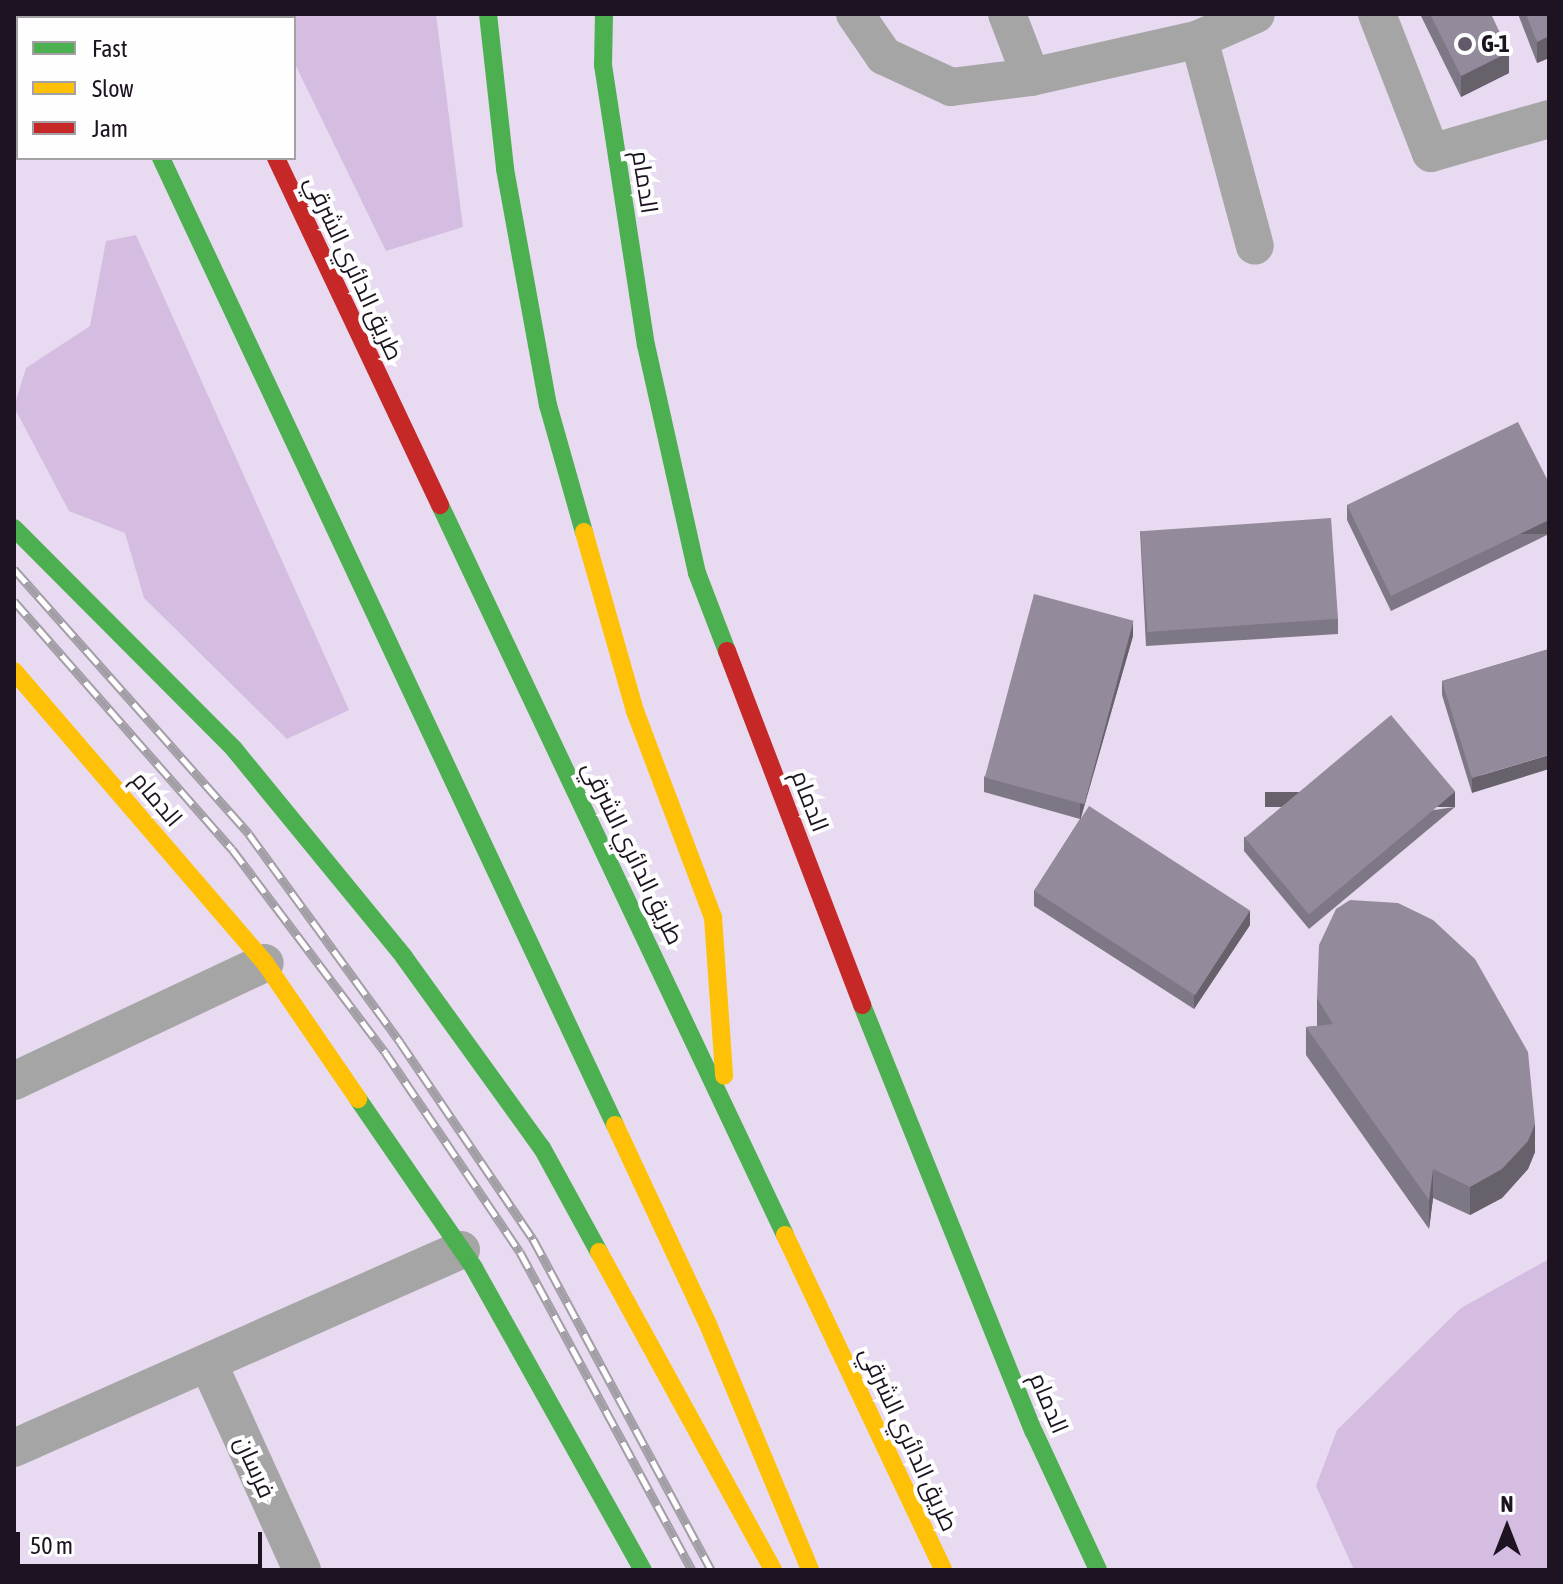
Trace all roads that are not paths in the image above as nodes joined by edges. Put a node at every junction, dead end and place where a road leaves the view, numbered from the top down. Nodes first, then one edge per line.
1 (488, 14) edge
2 (604, 14) edge
3 (855, 14) edge
4 (1007, 14) edge
5 (1256, 14) edge
6 (1377, 14) edge
7 (1199, 39) junction
8 (1031, 77) junction
9 (1549, 119) edge
10 (162, 160) edge
11 (277, 160) edge
12 (1255, 246) dead end
13 (14, 528) edge
14 (14, 671) edge
15 (265, 963) junction
16 (14, 1081) edge
17 (726, 1103) junction
18 (461, 1250) junction
19 (209, 1365) junction
20 (14, 1448) edge
21 (302, 1570) edge
22 (643, 1570) edge
23 (773, 1570) edge
24 (810, 1570) edge
25 (943, 1570) edge
26 (1098, 1570) edge

1 - 17 main road
2 - 26 main road, الدمام
3 - 8 street
4 - 8 street
5 - 7 street
6 - 9 street
7 - 8 street
7 - 12 street
10 - 24 main road
11 - 17 main road, طريق الدائري الشرقي
13 - 23 main road
14 - 15 main road, الدمام
15 - 16 street
15 - 18 main road, الدمام
17 - 25 main road, طريق الدائري الشرقي
18 - 19 street
18 - 22 main road, الدمام
19 - 20 street
19 - 21 street, فرسان

